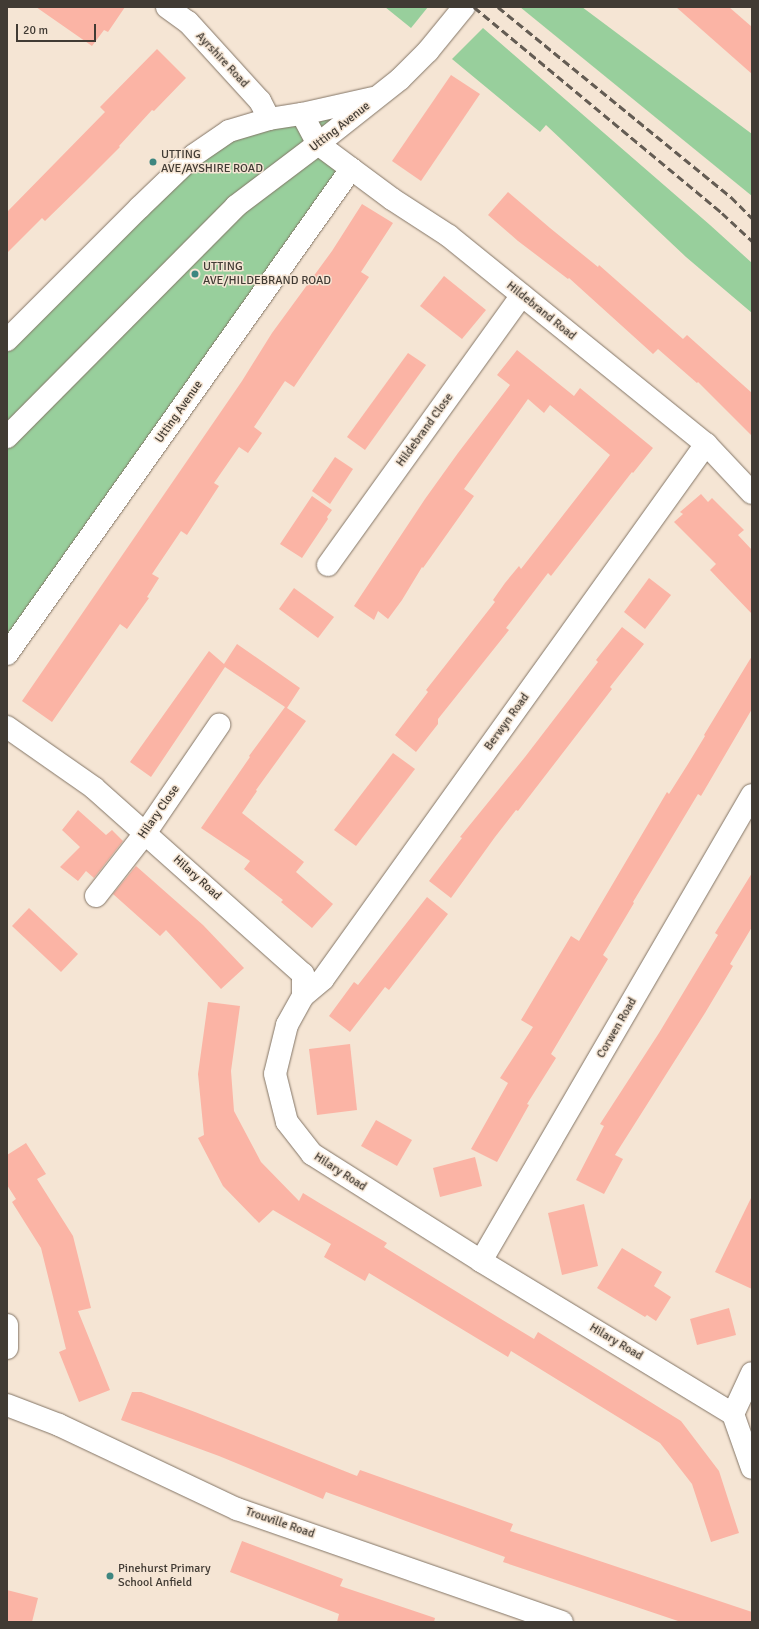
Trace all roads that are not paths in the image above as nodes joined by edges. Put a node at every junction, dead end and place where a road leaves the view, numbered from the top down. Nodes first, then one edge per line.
1 (167, 7) edge
2 (464, 7) edge
3 (378, 97) junction
4 (302, 114) junction
5 (269, 119) junction
6 (318, 144) junction
7 (351, 169) junction
8 (522, 296) junction
9 (7, 340) edge
10 (7, 437) edge
11 (706, 444) junction
12 (752, 493) edge
13 (328, 565) dead end
14 (7, 654) edge
15 (219, 725) dead end
16 (7, 727) edge
17 (752, 795) edge
18 (146, 832) junction
19 (96, 896) dead end
20 (303, 996) junction
21 (481, 1261) junction
22 (7, 1325) edge
23 (7, 1348) edge
24 (752, 1373) edge
25 (7, 1405) edge
26 (733, 1414) junction
27 (752, 1468) edge
28 (562, 1622) edge

1 - 5 street, Ayrshire Road
2 - 3 street, Utting Avenue
3 - 4 street, Utting Avenue
3 - 6 street, Utting Avenue
4 - 5 street, Utting Avenue
4 - 6 street
5 - 9 street, Utting Avenue
6 - 7 street, Hildebrand Road
6 - 10 street, Utting Avenue
7 - 8 street, Hildebrand Road
7 - 14 street, Utting Avenue
8 - 11 street, Hildebrand Road
8 - 13 street, Hildebrand Close
11 - 12 street, Hildebrand Road
11 - 20 street, Berwyn Road
15 - 18 street, Hilary Close
16 - 18 street, Hilary Road
17 - 21 street, Corwen Road
18 - 19 street, Hilary Close
18 - 20 street, Hilary Road
20 - 21 street, Hilary Road
21 - 26 street, Hilary Road
22 - 23 street
24 - 26 street
25 - 28 street, Trouville Road
26 - 27 street

